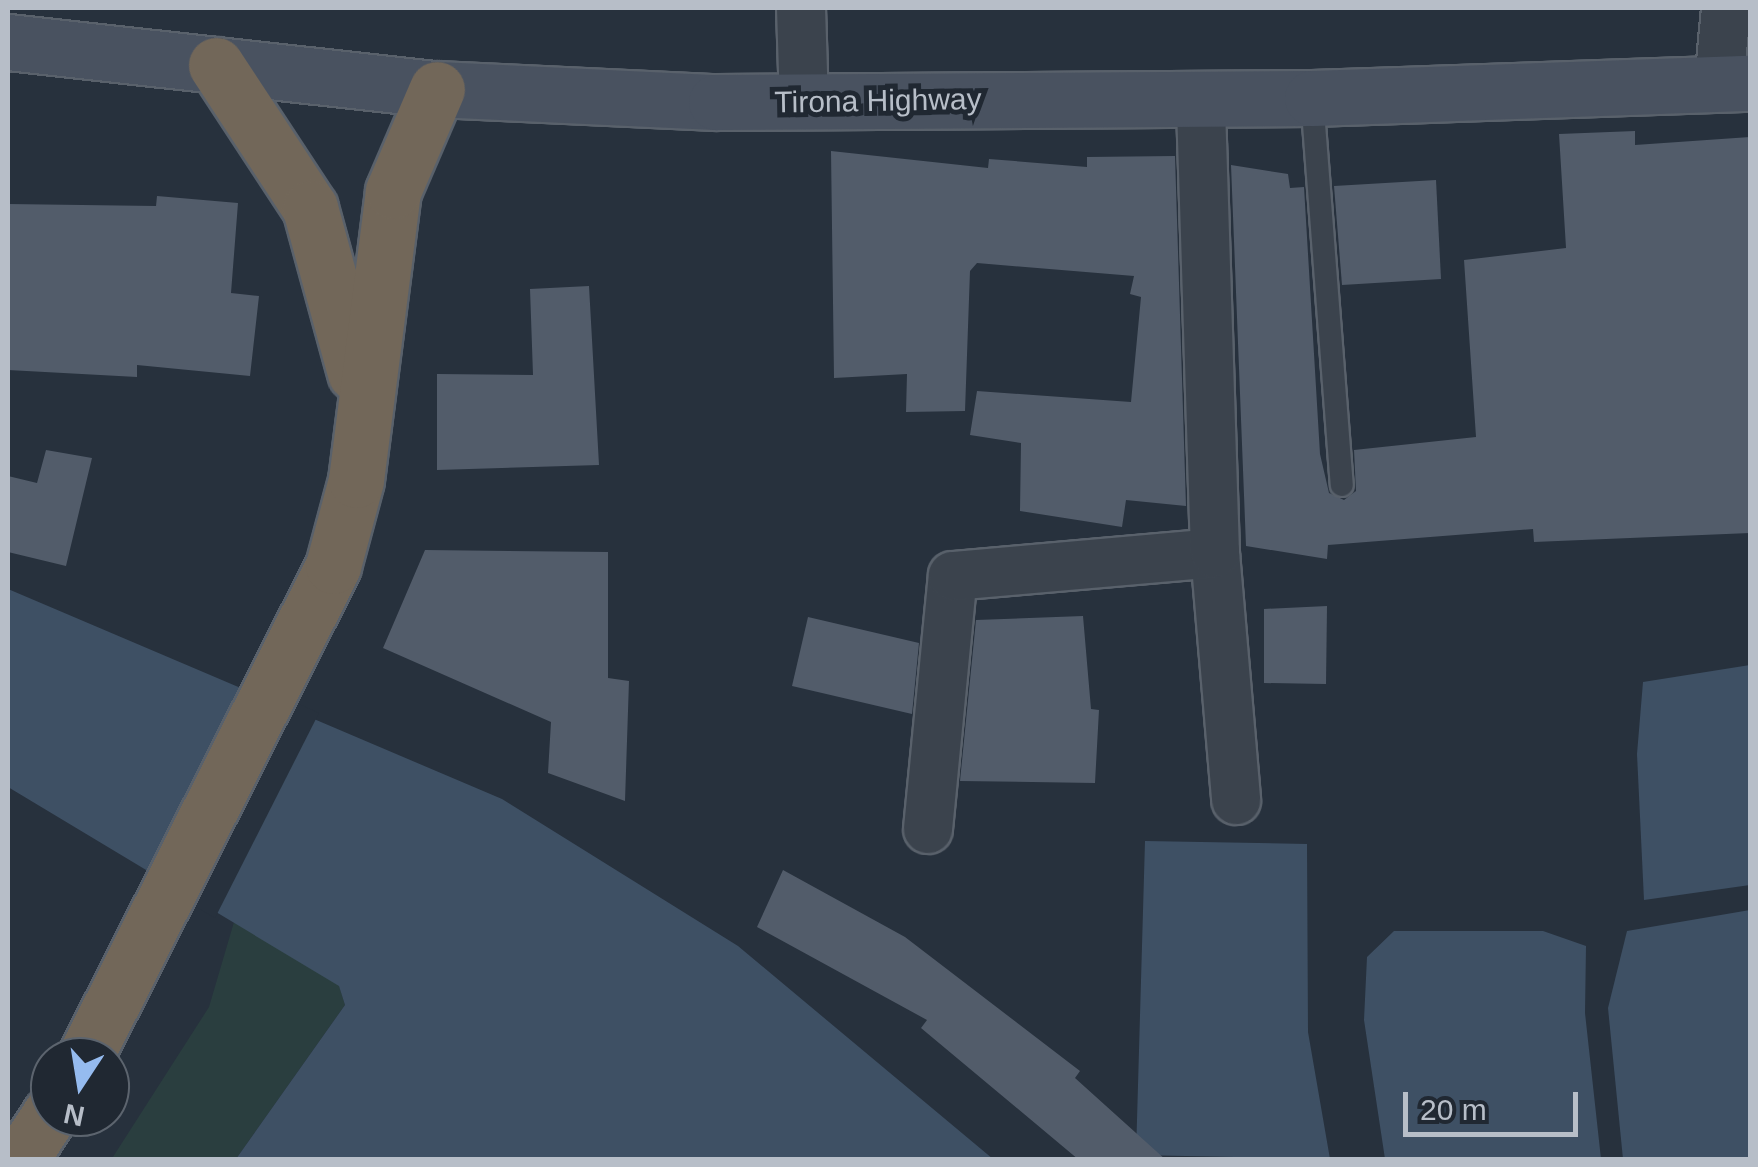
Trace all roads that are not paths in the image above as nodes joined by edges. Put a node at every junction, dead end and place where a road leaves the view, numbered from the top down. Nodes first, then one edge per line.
1 (801, 8) edge
2 (1726, 8) edge
3 (8, 42) edge
4 (216, 66) junction
5 (1735, 84) edge
6 (437, 88) junction
7 (1201, 98) junction
8 (1312, 98) junction
9 (804, 102) junction
10 (365, 414) junction
11 (1342, 485) dead end
12 (1215, 552) junction
13 (1236, 800) dead end
14 (928, 829) dead end
15 (96, 1037) edge
16 (35, 1137) edge
17 (20, 1160) edge

1 - 9 street
2 - 5 street
3 - 4 main road, Tirona Highway
4 - 6 main road, Tirona Highway
4 - 10 highway
5 - 8 main road, Tirona Highway
6 - 9 main road, Tirona Highway
6 - 10 highway
7 - 8 main road, Tirona Highway
7 - 9 main road, Tirona Highway
7 - 12 street
8 - 11 lane
10 - 15 highway
12 - 13 street
12 - 14 street
16 - 17 highway

